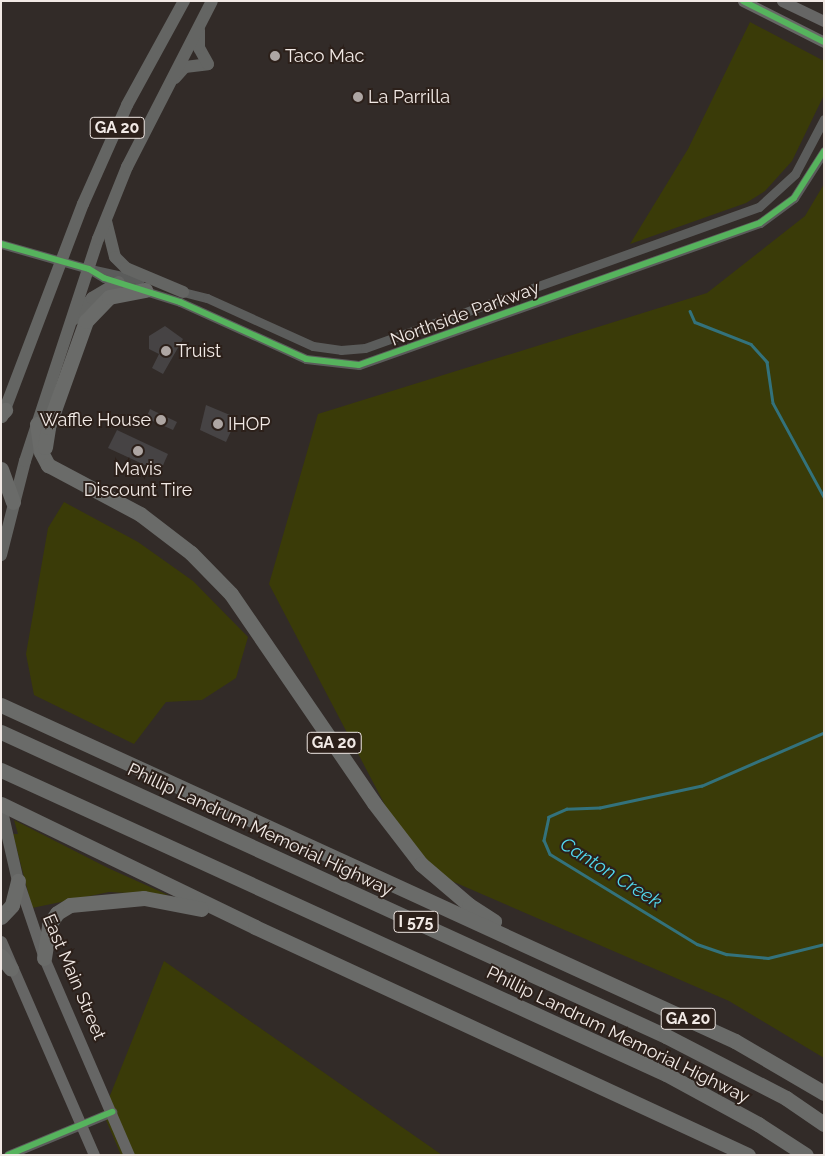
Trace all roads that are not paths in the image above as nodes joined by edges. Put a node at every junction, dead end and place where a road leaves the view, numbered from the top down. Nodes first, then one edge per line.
1 (184, 1) edge
2 (212, 1) edge
3 (743, 1) edge
4 (782, 1) edge
5 (824, 21) edge
6 (199, 25) junction
7 (823, 42) edge
8 (158, 101) junction
9 (824, 119) edge
10 (824, 151) edge
11 (106, 221) junction
12 (2, 241) edge
13 (59, 260) junction
14 (89, 269) junction
15 (119, 282) junction
16 (145, 290) junction
17 (183, 292) junction
18 (72, 320) junction
19 (2, 415) edge
20 (37, 424) junction
21 (1, 469) edge
22 (100, 492) junction
23 (13, 502) junction
24 (1, 555) edge
25 (1, 705) edge
26 (1, 732) edge
27 (1, 770) edge
28 (1, 805) edge
29 (18, 881) junction
30 (1, 917) edge
31 (254, 927) junction
32 (1, 941) edge
33 (547, 953) junction
34 (1, 956) edge
35 (44, 958) junction
36 (12, 968) junction
37 (824, 1093) edge
38 (112, 1112) junction
39 (824, 1124) edge
40 (82, 1127) junction
41 (8, 1155) edge
42 (94, 1155) edge
43 (130, 1155) edge
44 (748, 1155) edge
45 (806, 1155) edge

1 - 13 main road, GA 20
2 - 6 main road, GA 20
3 - 7 main road
4 - 5 main road
6 - 8 main road, GA 20
6 - 8 main road
8 - 11 main road, GA 20
9 - 17 street, Northside Parkway
10 - 16 street, Northside Parkway
11 - 14 main road, GA 20
11 - 17 main road
12 - 13 street
13 - 14 street
13 - 19 main road, GA 20
14 - 15 street, Northside Parkway
14 - 17 street, Northside Parkway
14 - 18 main road, GA 20
15 - 16 street, Northside Parkway
15 - 18 main road
16 - 22 highway
18 - 20 main road, GA 20
20 - 22 highway, GA 20
20 - 23 main road
21 - 23 highway
22 - 33 highway, GA 20
23 - 24 main road
25 - 33 highway
26 - 39 highway, Phillip Landrum Memorial Highway / I 575
27 - 45 highway, Phillip Landrum Memorial Highway / I 575
28 - 29 main road, East Main Street
28 - 31 highway
29 - 30 highway
29 - 35 main road, East Main Street
31 - 35 highway
31 - 44 highway
32 - 36 main road
33 - 37 highway, GA 20
34 - 36 highway
35 - 38 main road, East Main Street
36 - 40 main road
38 - 40 street
38 - 43 main road, East Main Street
40 - 41 street
40 - 42 main road

